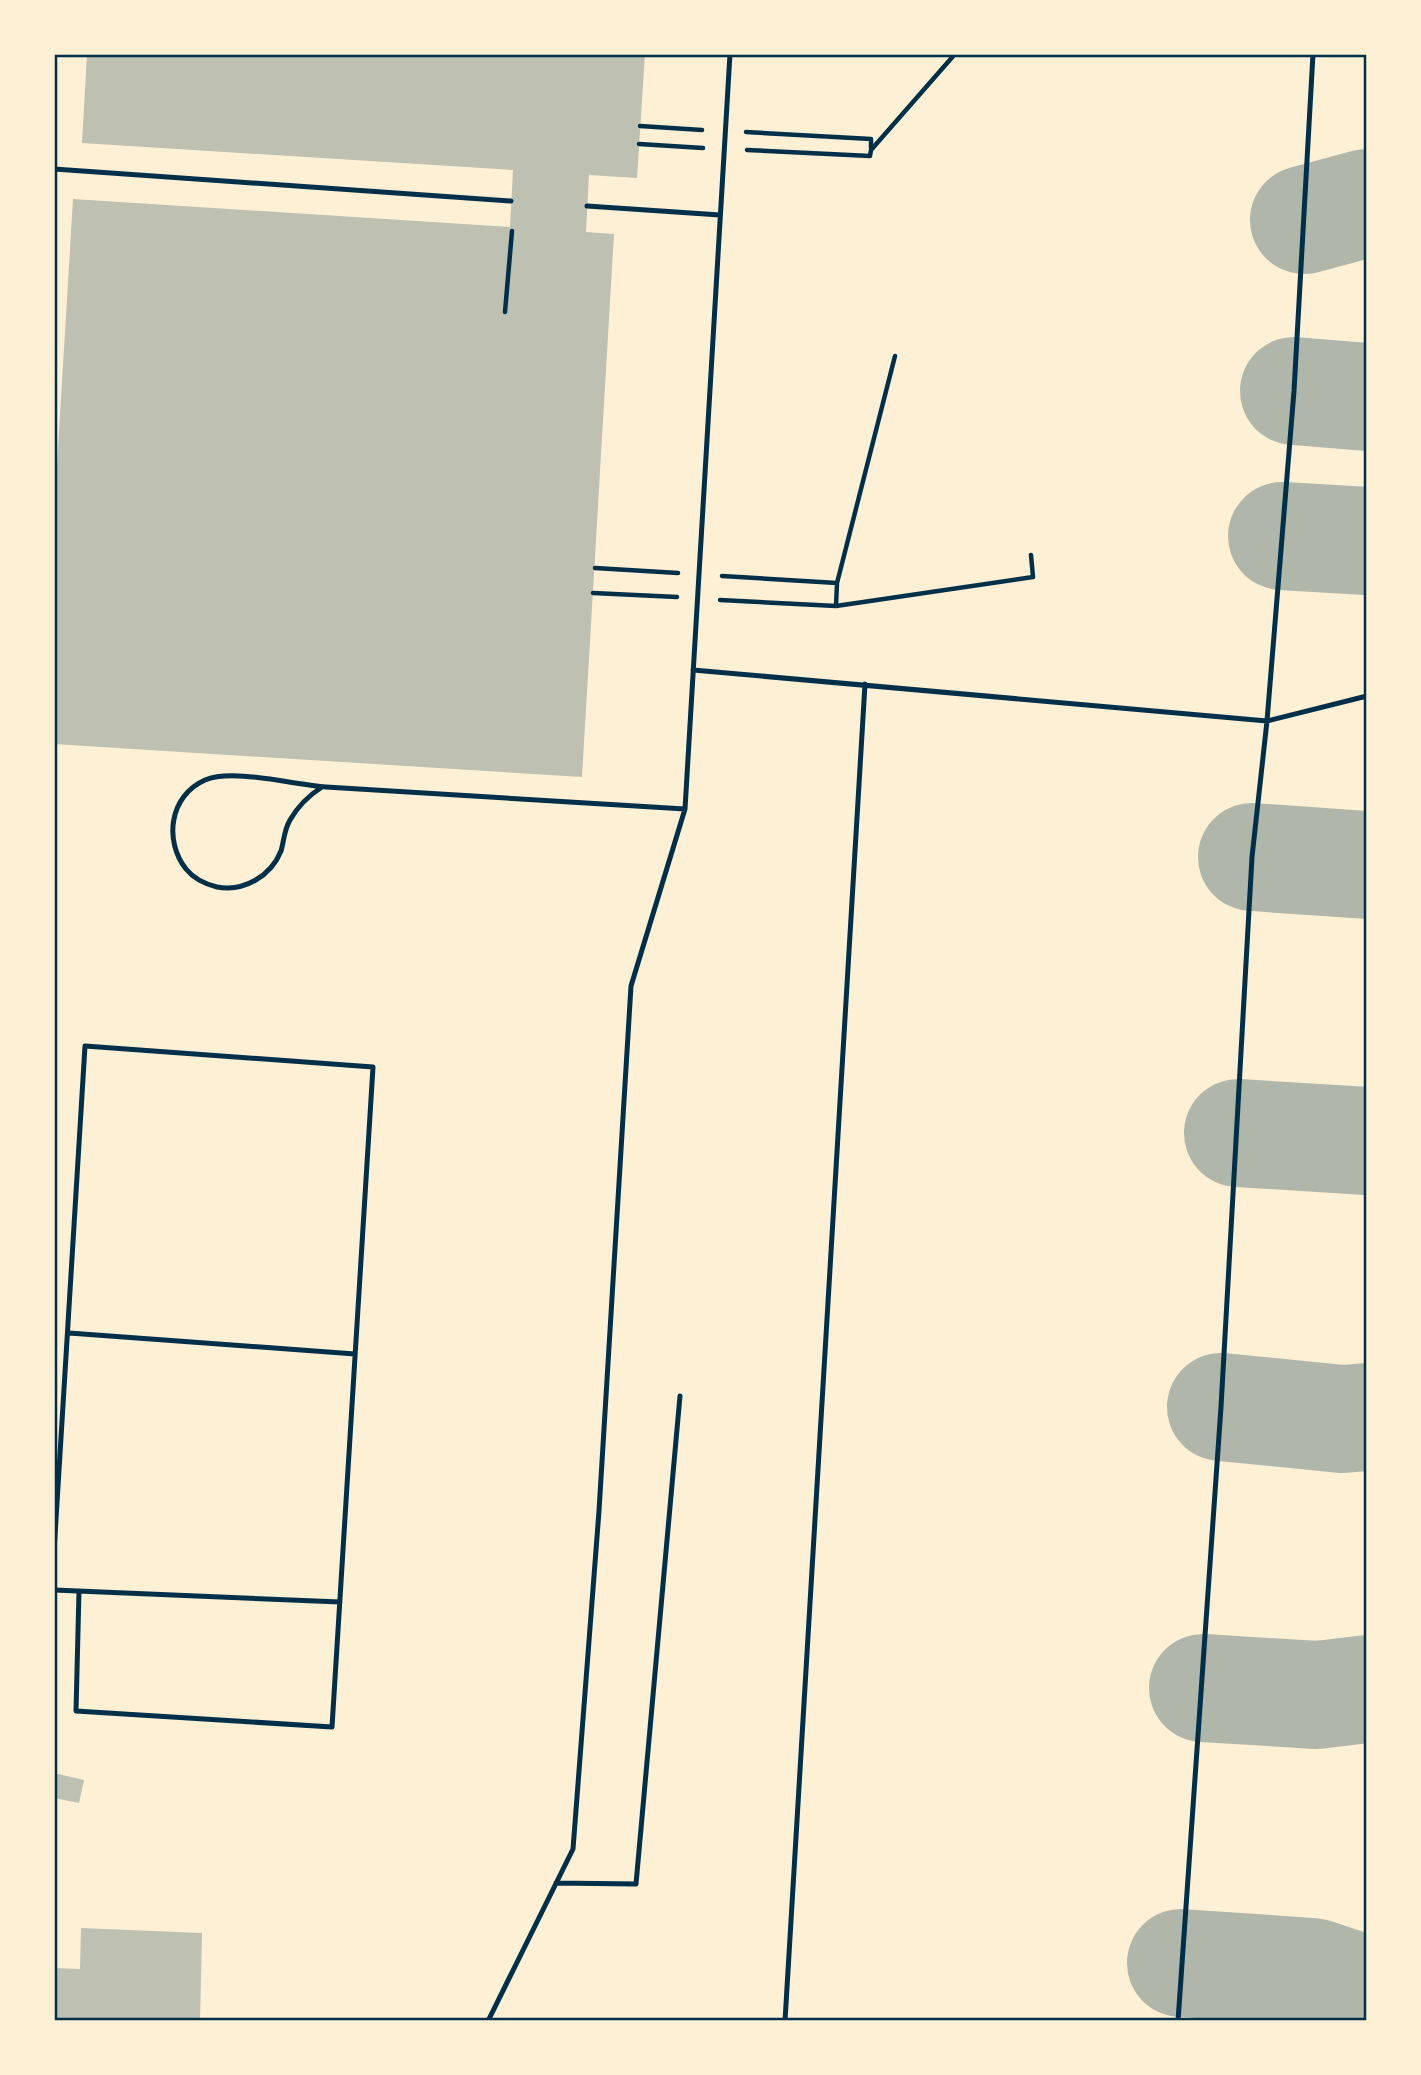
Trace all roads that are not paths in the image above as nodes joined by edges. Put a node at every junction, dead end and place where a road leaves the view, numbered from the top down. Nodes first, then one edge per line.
1 (730, 54) edge
2 (1313, 54) edge
3 (54, 169) edge
4 (511, 201) dead end
5 (587, 206) dead end
6 (720, 215) junction
7 (693, 670) junction
8 (864, 684) junction
9 (1367, 696) edge
10 (1267, 721) junction
11 (322, 787) junction
12 (685, 809) junction
13 (69, 1333) junction
14 (355, 1354) junction
15 (680, 1395) dead end
16 (55, 1534) edge
17 (54, 1552) edge
18 (54, 1590) edge
19 (79, 1591) junction
20 (340, 1602) junction
21 (556, 1883) junction
22 (488, 2021) edge
23 (785, 2021) edge
24 (1178, 2021) edge

1 - 6 lane
2 - 10 lane
3 - 4 lane
5 - 6 lane
6 - 7 lane
7 - 8 lane
7 - 12 lane
8 - 10 lane
8 - 23 lane
9 - 10 lane
10 - 24 lane
11 - 11 lane
11 - 12 lane
12 - 21 lane
13 - 14 lane
13 - 14 lane
13 - 16 lane
14 - 20 lane
15 - 21 lane
16 - 17 lane
18 - 19 lane
19 - 20 lane
19 - 20 lane
21 - 22 lane

